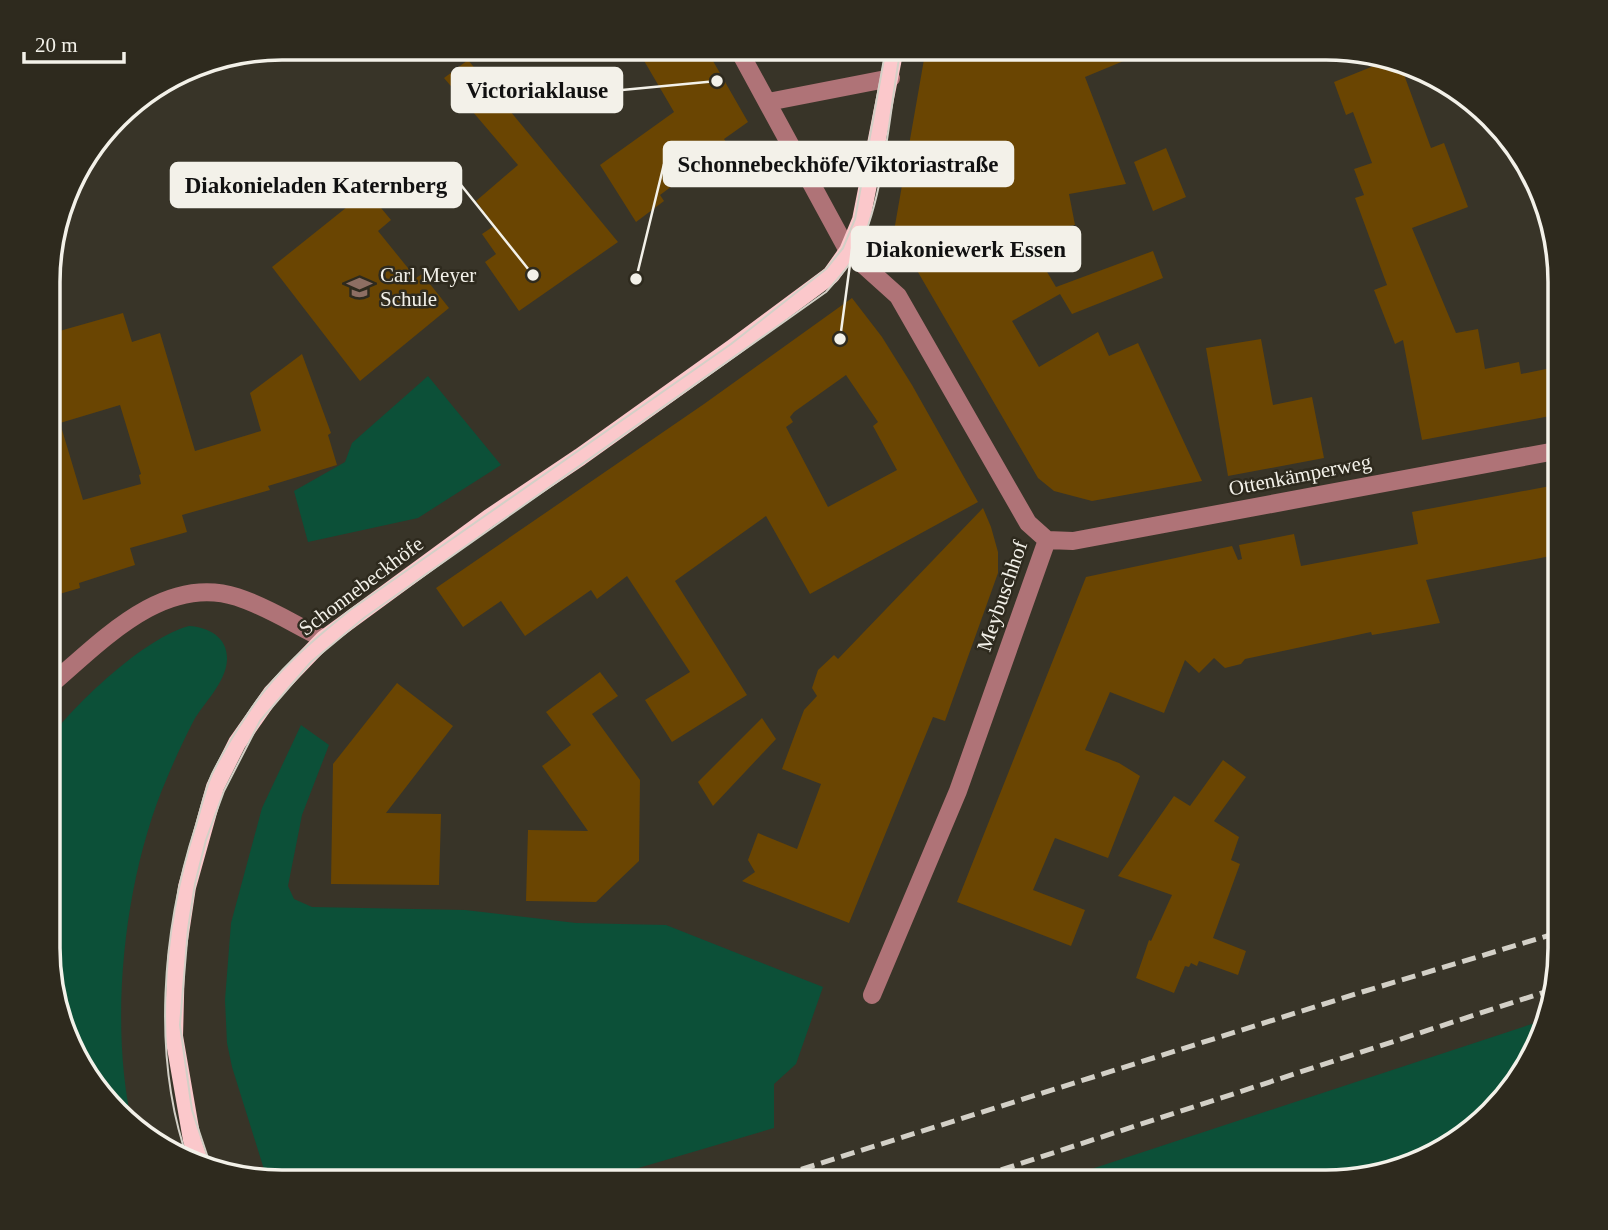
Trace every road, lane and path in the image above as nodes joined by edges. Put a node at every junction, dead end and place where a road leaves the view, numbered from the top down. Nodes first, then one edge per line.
1 (744, 60) edge
2 (893, 60) edge
3 (891, 78) junction
4 (768, 103) junction
5 (848, 251) junction
6 (1549, 452) edge
7 (1047, 540) junction
8 (324, 639) junction
9 (60, 678) edge
10 (872, 995) dead end
11 (197, 1154) edge

1 - 4 street, Meybuschhof
2 - 3 main road, Schonnebeckhöfe
3 - 4 street
3 - 5 main road, Schonnebeckhöfe
4 - 5 street, Meybuschhof
5 - 7 street, Meybuschhof
5 - 8 main road, Schonnebeckhöfe
6 - 7 street, Ottenkämperweg
7 - 10 street, Meybuschhof
8 - 9 street
8 - 11 main road, Schonnebeckhöfe

